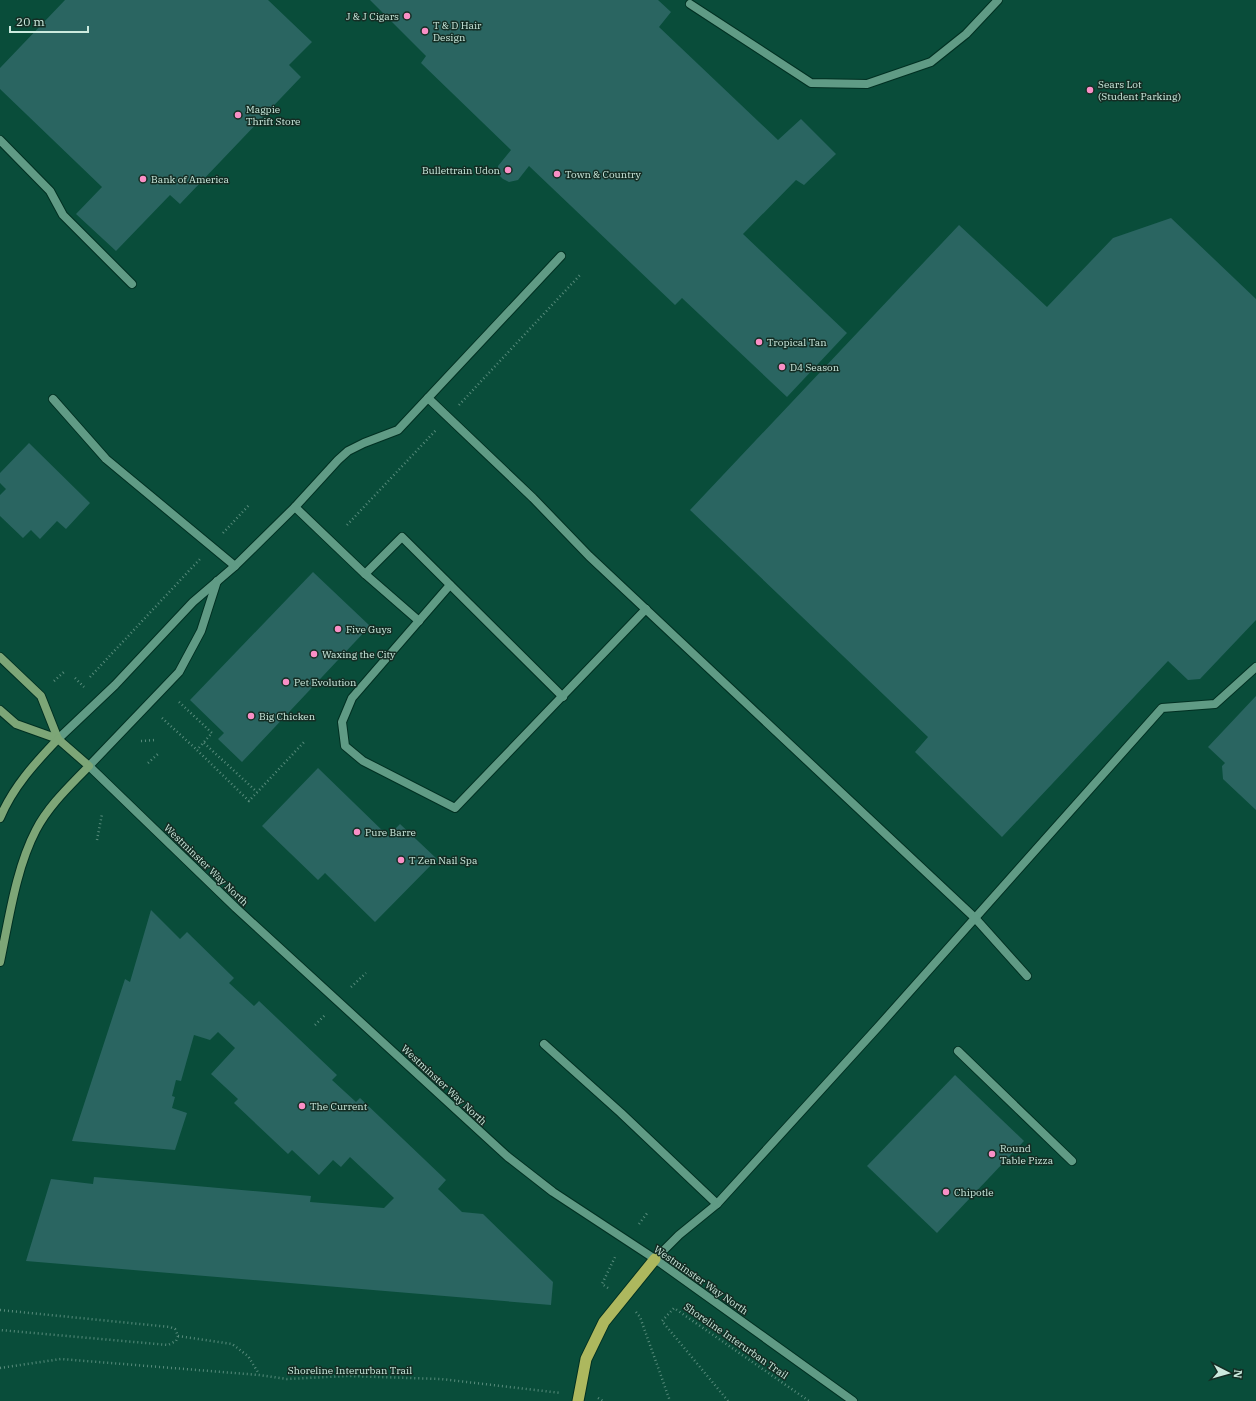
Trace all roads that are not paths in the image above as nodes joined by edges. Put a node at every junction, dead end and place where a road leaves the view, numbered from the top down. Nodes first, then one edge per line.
1 (998, 0) edge
2 (690, 4) dead end
3 (0, 140) edge
4 (561, 256) dead end
5 (132, 284) dead end
6 (428, 398) junction
7 (53, 399) dead end
8 (295, 507) junction
9 (235, 566) junction
10 (365, 574) junction
11 (217, 581) junction
12 (450, 585) junction
13 (646, 609) junction
14 (419, 621) junction
15 (0, 657) edge
16 (1256, 667) edge
17 (563, 697) junction
18 (0, 710) edge
19 (58, 739) junction
20 (89, 766) junction
21 (0, 818) edge
22 (975, 918) junction
23 (0, 962) edge
24 (1027, 976) dead end
25 (544, 1044) dead end
26 (958, 1051) dead end
27 (1072, 1161) dead end
28 (717, 1204) junction
29 (655, 1259) junction
30 (579, 1398) edge
31 (853, 1401) edge

1 - 2 street
3 - 5 street
4 - 6 street
6 - 8 street
6 - 13 street
7 - 9 street
8 - 9 street
8 - 10 street
9 - 11 street
10 - 12 street
10 - 14 street
11 - 19 street
11 - 20 street
12 - 14 street
12 - 17 street
13 - 17 street
13 - 22 street
14 - 17 street
15 - 19 main road, Westminster Way North
16 - 22 street
18 - 19 main road, Westminster Way North
19 - 20 main road, Westminster Way North
19 - 21 main road
20 - 23 main road
20 - 29 street, Westminster Way North
22 - 24 street
22 - 28 street
25 - 28 street
26 - 27 street
28 - 29 street
29 - 30 highway
29 - 31 street, Westminster Way North

